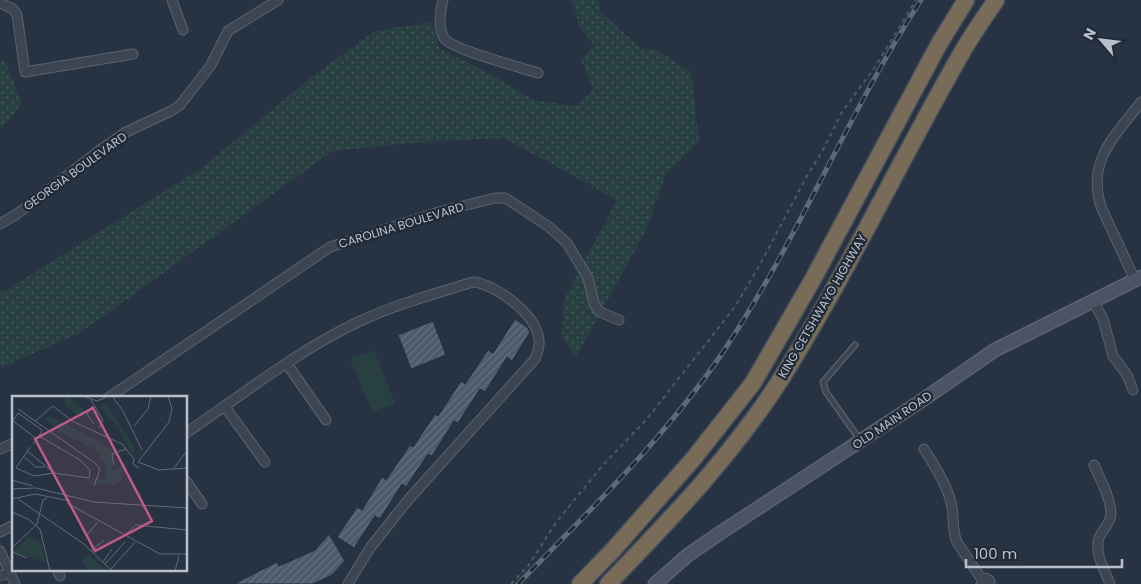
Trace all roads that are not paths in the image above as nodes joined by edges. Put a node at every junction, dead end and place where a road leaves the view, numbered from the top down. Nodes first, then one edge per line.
1 (172, 0) edge
2 (278, 0) edge
3 (443, 0) edge
4 (966, 0) edge
5 (996, 0) edge
6 (0, 3) edge
7 (183, 30) dead end
8 (133, 54) dead end
9 (538, 73) dead end
10 (1141, 102) edge
11 (0, 224) edge
12 (1138, 278) edge
13 (1093, 301) junction
14 (619, 320) dead end
15 (855, 345) dead end
16 (287, 364) junction
17 (1133, 390) dead end
18 (111, 396) edge
19 (225, 407) junction
20 (326, 420) dead end
21 (188, 432) edge
22 (861, 441) junction
23 (12, 444) edge
24 (0, 449) edge
25 (924, 449) dead end
26 (265, 462) dead end
27 (1094, 465) dead end
28 (188, 484) edge
29 (202, 504) dead end
30 (642, 517) junction
31 (665, 525) junction
32 (12, 527) edge
33 (0, 532) edge
34 (0, 551) edge
35 (10, 572) junction
36 (0, 576) edge
37 (346, 583) edge
38 (984, 583) edge
39 (15, 584) edge
40 (568, 584) edge
41 (580, 584) edge
42 (608, 584) edge
43 (621, 584) edge
44 (655, 584) edge
45 (1110, 584) edge

1 - 7 street
2 - 11 street, GEORGIA BOULEVARD
3 - 9 street
4 - 30 highway, KING CETSHWAYO HIGHWAY
5 - 31 highway, KING CETSHWAYO HIGHWAY
6 - 8 street
10 - 12 street
12 - 13 street, OLD MAIN ROAD
13 - 17 street
13 - 22 street, OLD MAIN ROAD
14 - 18 street, CAROLINA BOULEVARD
15 - 22 lane
16 - 19 street
16 - 20 street
16 - 37 street
19 - 21 street
19 - 26 street
22 - 44 street, OLD MAIN ROAD
23 - 24 street
25 - 38 street
27 - 45 street
28 - 29 street
30 - 40 highway
30 - 41 highway, KING CETSHWAYO HIGHWAY
31 - 42 highway, KING CETSHWAYO HIGHWAY
31 - 43 highway
32 - 33 street
34 - 35 street
35 - 36 street
35 - 39 street

